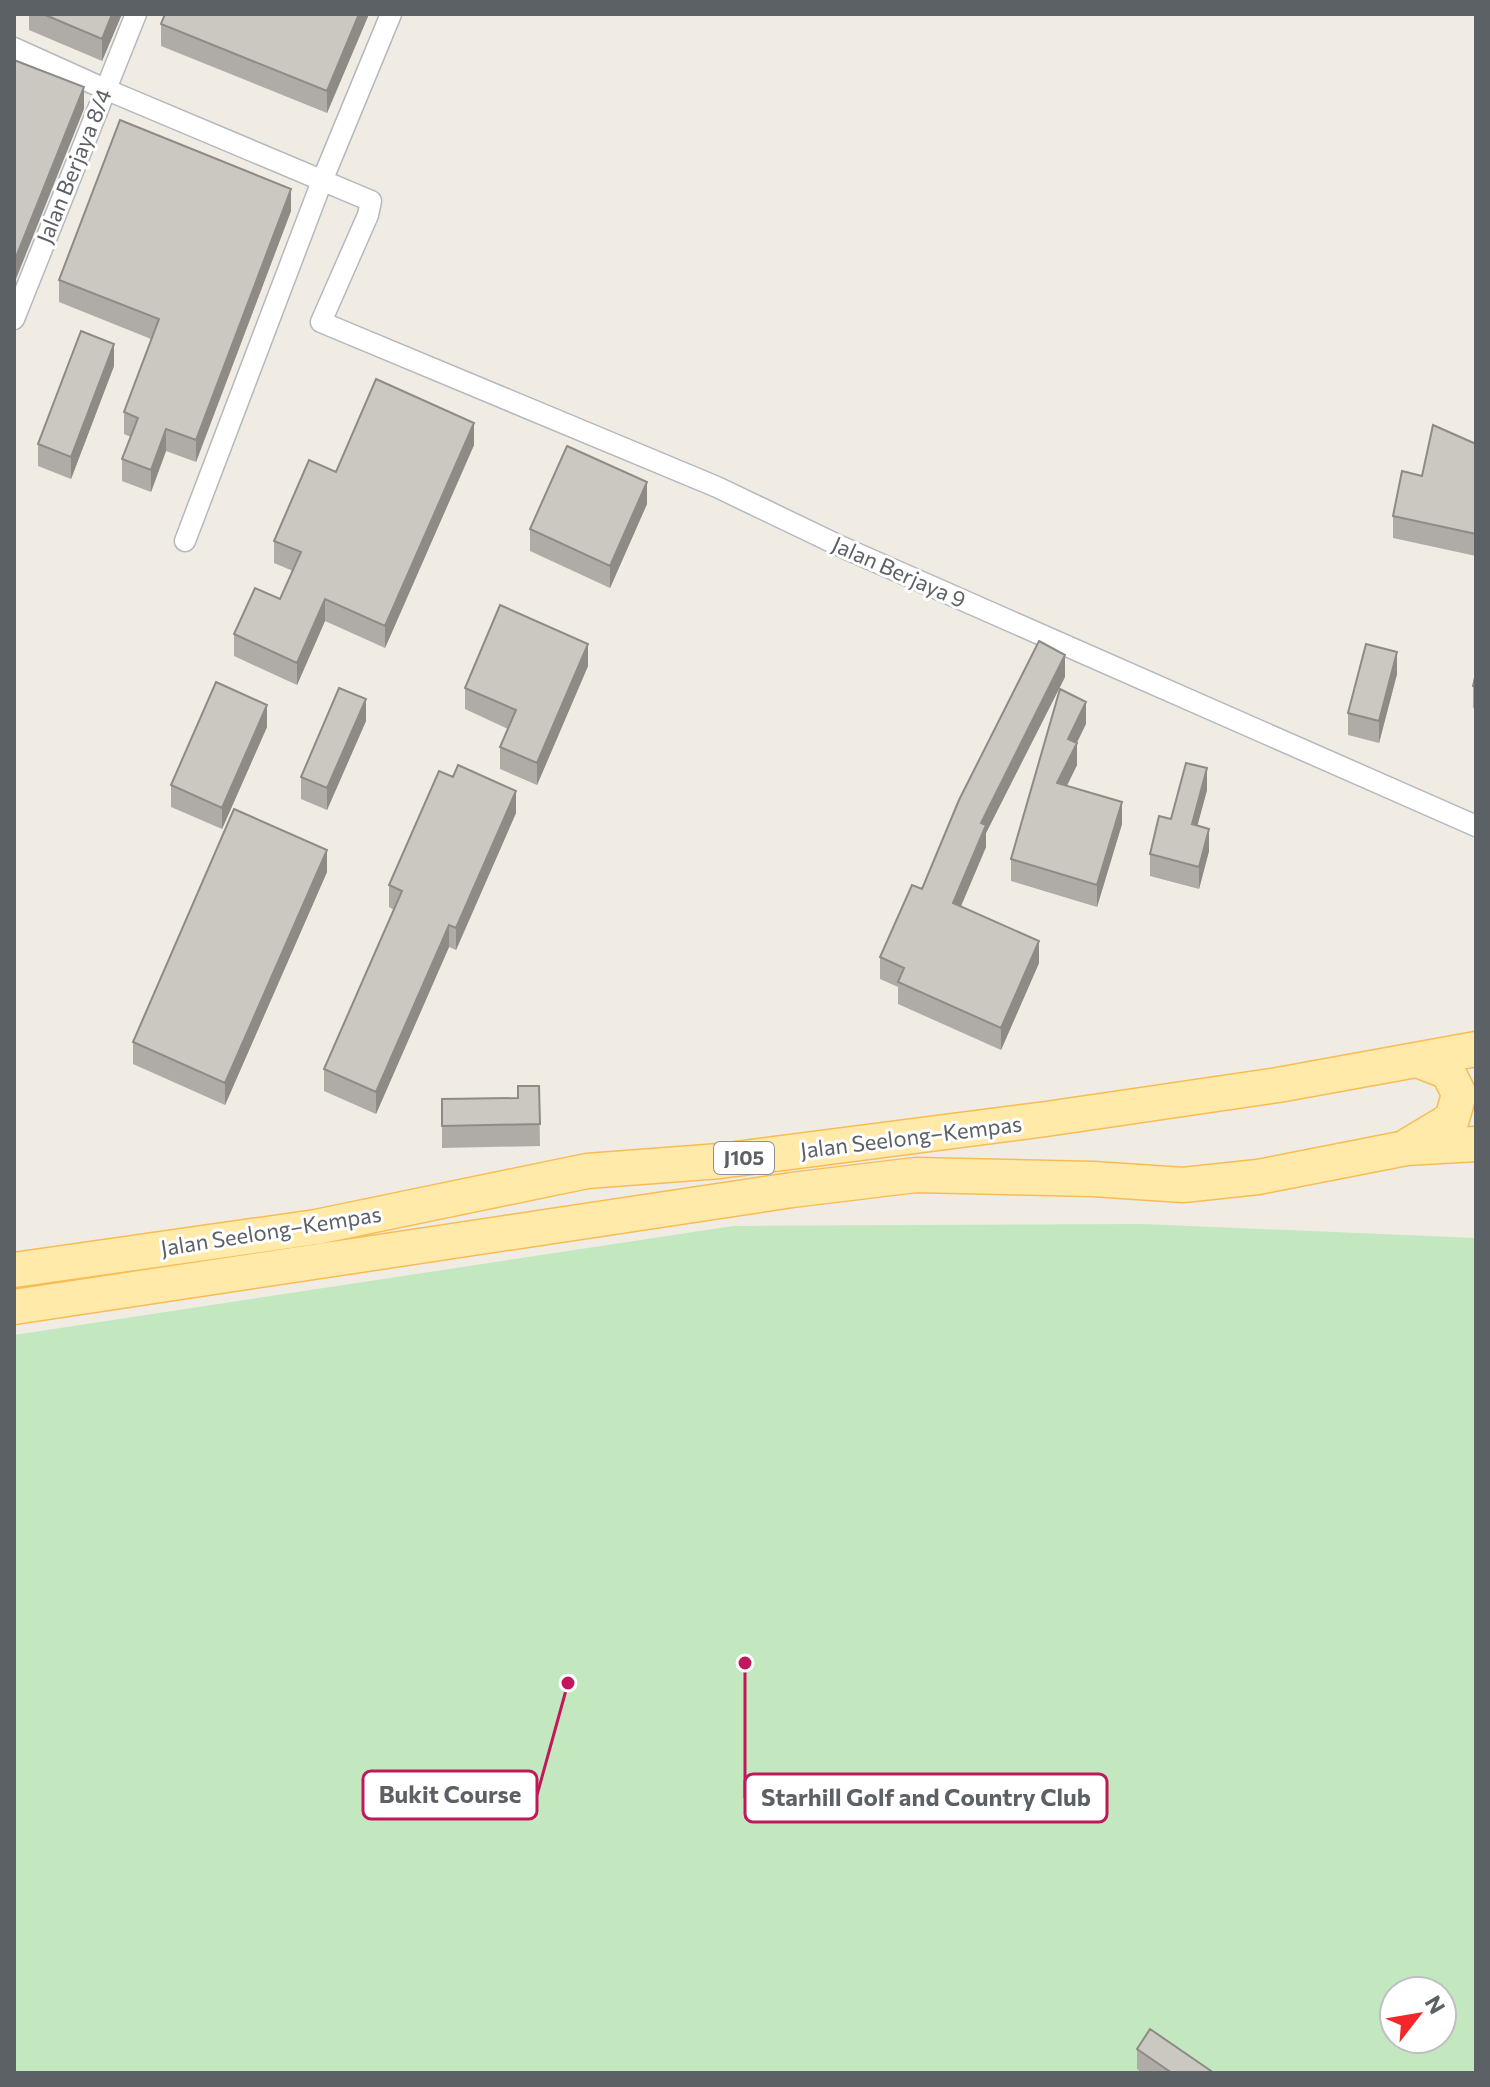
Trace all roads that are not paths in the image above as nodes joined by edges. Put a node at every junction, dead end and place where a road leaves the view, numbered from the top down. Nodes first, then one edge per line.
1 (136, 14) edge
2 (391, 14) edge
3 (14, 48) edge
4 (105, 89) junction
5 (322, 181) junction
6 (14, 319) edge
7 (185, 541) dead end
8 (1476, 826) edge
9 (1476, 1049) edge
10 (1417, 1060) junction
11 (1476, 1144) edge
12 (1406, 1148) junction
13 (14, 1270) edge
14 (14, 1307) edge

1 - 4 street, Jalan Berjaya 8/4
2 - 5 street
3 - 4 street
4 - 5 street
4 - 6 street, Jalan Berjaya 8/4
5 - 7 street
5 - 8 street, Jalan Berjaya 9
9 - 10 main road, Jalan Seelong–Kempas / J105
10 - 12 main road
10 - 13 main road, Jalan Seelong–Kempas / J105
11 - 12 main road, Jalan Seelong–Kempas / J105
12 - 14 main road, Jalan Seelong–Kempas / J105

